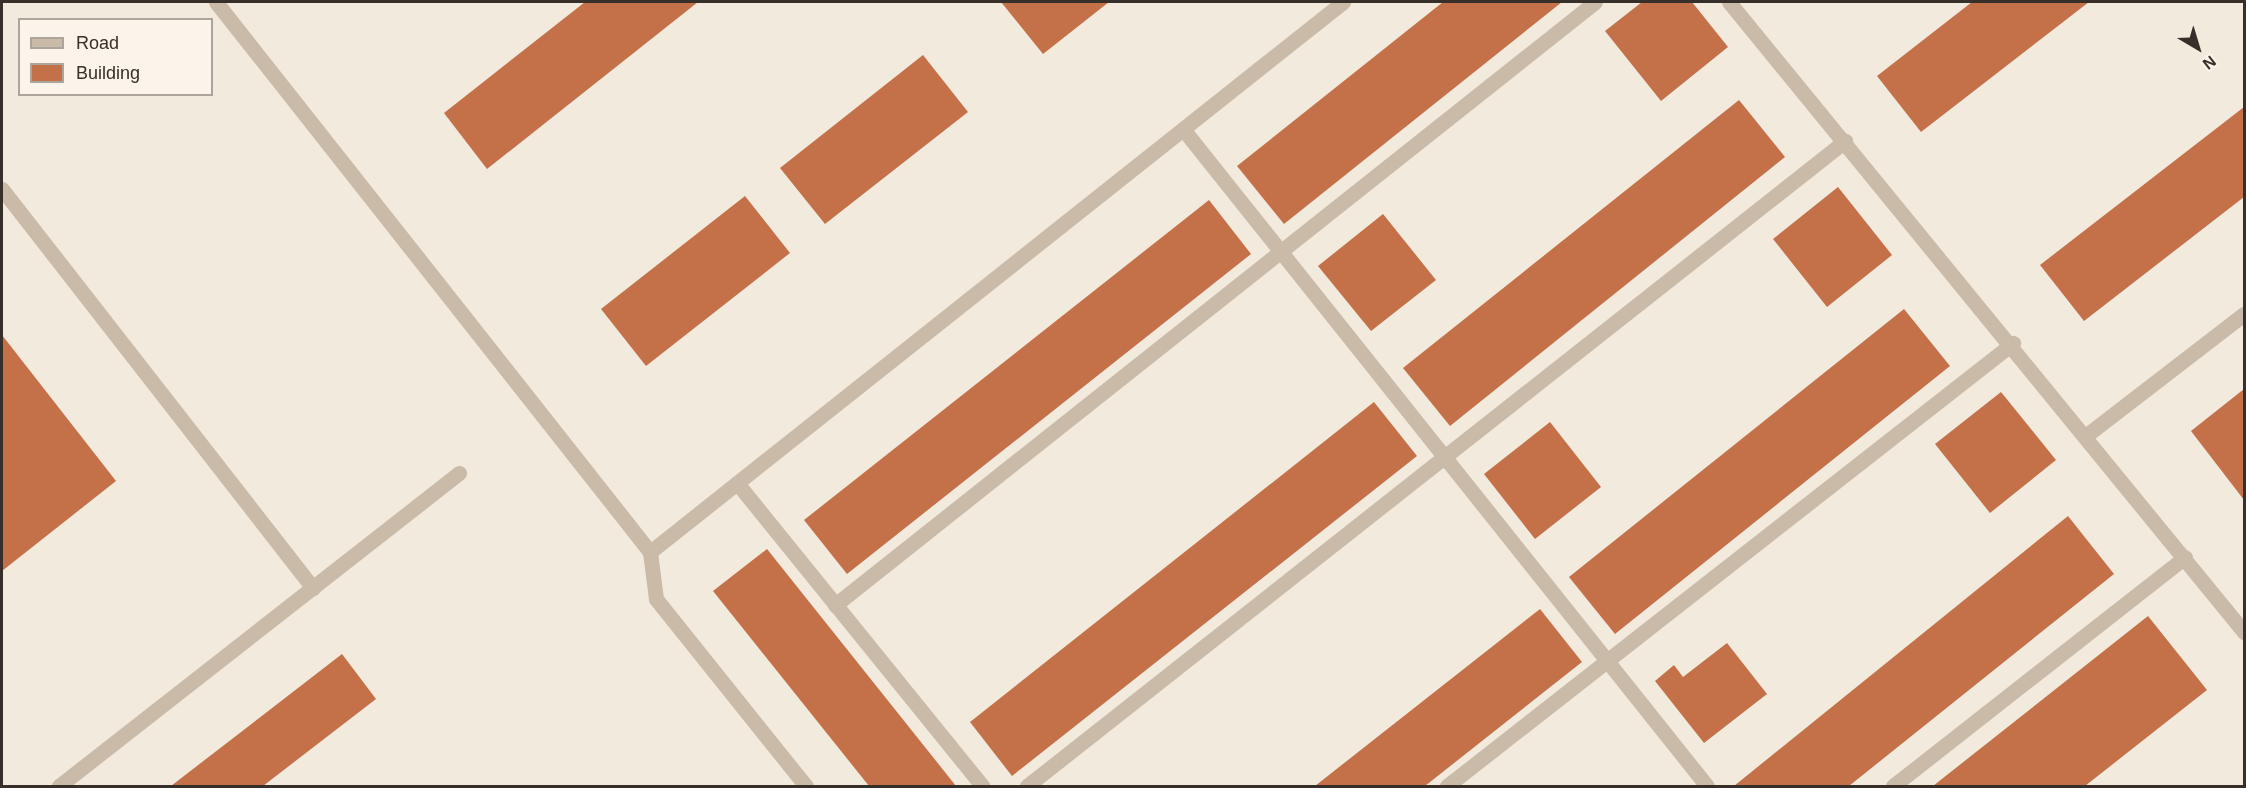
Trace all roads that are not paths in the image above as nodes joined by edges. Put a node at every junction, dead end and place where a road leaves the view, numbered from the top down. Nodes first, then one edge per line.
1 (216, 2) edge
2 (1343, 2) edge
3 (1595, 2) edge
4 (1730, 2) edge
5 (1183, 129) junction
6 (1845, 141) junction
7 (2, 189) edge
8 (1280, 251) junction
9 (2244, 314) edge
10 (2013, 343) junction
11 (2088, 434) junction
12 (1444, 457) junction
13 (459, 473) dead end
14 (737, 483) junction
15 (650, 552) junction
16 (2185, 557) junction
17 (313, 588) junction
18 (834, 605) junction
19 (2244, 632) edge
20 (1607, 661) junction
21 (59, 786) edge
22 (806, 786) edge
23 (982, 786) edge
24 (1027, 786) edge
25 (1447, 786) edge
26 (1707, 786) edge
27 (1893, 786) edge

1 - 15 street
2 - 5 street
3 - 8 street
4 - 6 street
5 - 8 street
5 - 14 street
6 - 10 street
6 - 12 street
7 - 17 street
8 - 12 street
8 - 18 street
9 - 11 street
10 - 11 street
10 - 20 street
11 - 16 street
12 - 20 street
12 - 24 street
13 - 17 street
14 - 15 street
14 - 18 street
15 - 22 street
16 - 19 street
16 - 27 street
17 - 21 street
18 - 23 street
20 - 25 street
20 - 26 street

